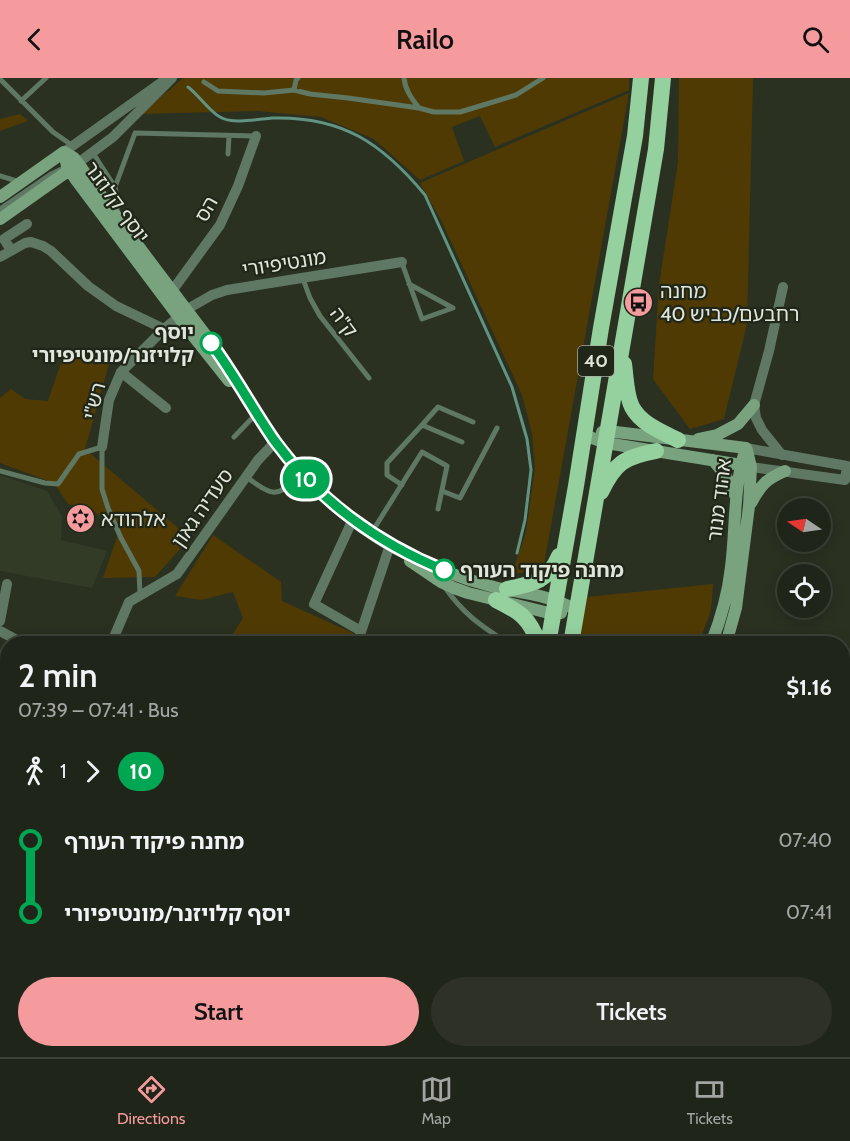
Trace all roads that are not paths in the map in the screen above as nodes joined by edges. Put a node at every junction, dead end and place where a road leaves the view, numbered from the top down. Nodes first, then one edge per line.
1 (46, 78) edge
2 (167, 78) edge
3 (172, 78) edge
4 (298, 78) edge
5 (404, 78) edge
6 (543, 78) edge
7 (641, 78) edge
8 (663, 78) edge
9 (0, 79) edge
10 (204, 82) dead end
11 (294, 90) junction
12 (21, 101) junction
13 (419, 108) junction
14 (120, 112) junction
15 (128, 123) junction
16 (135, 133) junction
17 (229, 136) junction
18 (256, 136) joint
19 (68, 149) junction
20 (93, 153) junction
21 (228, 154) dead end
22 (71, 166) junction
23 (0, 176) edge
24 (21, 182) junction
25 (115, 187) junction
26 (0, 196) edge
27 (0, 209) edge
28 (115, 216) junction
29 (0, 219) edge
30 (27, 224) dead end
31 (11, 250) junction
32 (0, 257) edge
33 (402, 262) joint
34 (303, 279) junction
35 (409, 284) junction
36 (783, 287) dead end
37 (172, 291) junction
38 (182, 314) junction
39 (164, 329) junction
40 (622, 346) junction
41 (121, 372) junction
42 (369, 378) dead end
43 (754, 405) junction
44 (166, 408) dead end
45 (257, 413) junction
46 (473, 422) dead end
47 (422, 425) junction
48 (497, 428) dead end
49 (584, 435) junction
50 (234, 437) dead end
51 (607, 437) junction
52 (276, 441) junction
53 (683, 441) junction
54 (462, 442) dead end
55 (102, 447) junction
56 (746, 448) junction
57 (656, 451) junction
58 (782, 455) junction
59 (713, 460) junction
60 (746, 466) junction
61 (0, 471) edge
62 (785, 471) junction
63 (303, 476) junction
64 (246, 477) junction
65 (402, 484) junction
66 (442, 491) junction
67 (737, 500) junction
68 (749, 506) junction
69 (438, 509) dead end
70 (594, 510) junction
71 (353, 519) junction
72 (569, 524) junction
73 (372, 533) junction
74 (390, 545) junction
75 (441, 582) junction
76 (7, 584) dead end
77 (501, 595) junction
78 (140, 596) junction
79 (554, 607) junction
80 (577, 610) junction
81 (0, 621) edge
82 (361, 631) junction
83 (114, 636) edge
84 (359, 636) edge
85 (497, 636) edge
86 (536, 636) edge
87 (549, 636) edge
88 (572, 636) edge
89 (714, 636) edge
90 (729, 636) edge

1 - 12 lane
2 - 14 street
3 - 15 street
4 - 11 lane
5 - 13 lane
6 - 13 lane
7 - 49 highway, 40
8 - 40 highway, 40
9 - 12 lane
10 - 11 lane
11 - 13 lane
12 - 19 lane
14 - 15 lane
14 - 19 street
15 - 16 lane
15 - 20 street
16 - 17 lane
16 - 25 lane
17 - 18 lane
17 - 21 lane
18 - 37 street, הס
19 - 22 main road, יוסף קלוזנר
19 - 24 main road
20 - 22 street
20 - 25 lane
22 - 27 lane
22 - 28 main road, יוסף קלוזנר
22 - 29 main road
22 - 38 main road, יוסף קלוזנר
23 - 24 lane
24 - 26 main road
25 - 28 lane
28 - 37 main road, יוסף קלוזנר
30 - 31 street
31 - 32 street
31 - 39 street
33 - 34 street, מונטיפיורי
33 - 35 lane
34 - 38 street, מונטיפיורי
34 - 42 lane, ק"ה
35 - 35 lane
36 - 43 street
37 - 38 main road, יוסף קלוזנר
38 - 39 street, רש"י
38 - 45 main road, יוסף קלוזנר
39 - 41 street, רש"י
40 - 51 highway, 40
40 - 53 highway
41 - 44 street
41 - 55 street, רש"י
43 - 53 main road
43 - 58 street
45 - 50 lane
45 - 52 main road, יוסף קלוזנר
46 - 47 lane
47 - 54 lane
47 - 65 lane
48 - 66 lane
49 - 51 main road
49 - 72 highway, 40
51 - 53 main road
51 - 57 main road
51 - 70 highway, 40
52 - 63 main road, יוסף קלוזנר
52 - 64 street, סעדיה גאון
53 - 56 main road
55 - 61 lane
55 - 78 lane
56 - 58 street
56 - 60 main road, אהוד מנור
57 - 59 main road
57 - 70 highway
58 - 62 street
59 - 60 main road
59 - 67 main road
60 - 62 street
60 - 67 main road, אהוד מנור
60 - 68 main road, אהוד מנור
62 - 68 main road
63 - 64 lane
63 - 71 main road, יוסף קלוזנר
64 - 78 street, סעדיה גאון
65 - 66 lane
65 - 73 lane
66 - 69 lane
67 - 89 main road, אהוד מנור
68 - 90 main road, אהוד מנור
70 - 80 highway, 40
71 - 73 main road, יוסף קלוזנר
71 - 82 street
72 - 77 highway
72 - 79 highway, 40
73 - 74 main road, יוסף קלוזנר
74 - 75 main road, יוסף קלוזנר
74 - 77 main road, יוסף קלוזנר
74 - 82 street
75 - 77 main road, יוסף קלוזנר
75 - 85 lane
76 - 81 street
77 - 79 main road, יוסף קלוזנר
77 - 86 highway
78 - 83 street, סעדיה גאון
79 - 80 main road, יוסף קלוזנר
79 - 87 highway, 40
80 - 88 highway, 40
82 - 84 street

